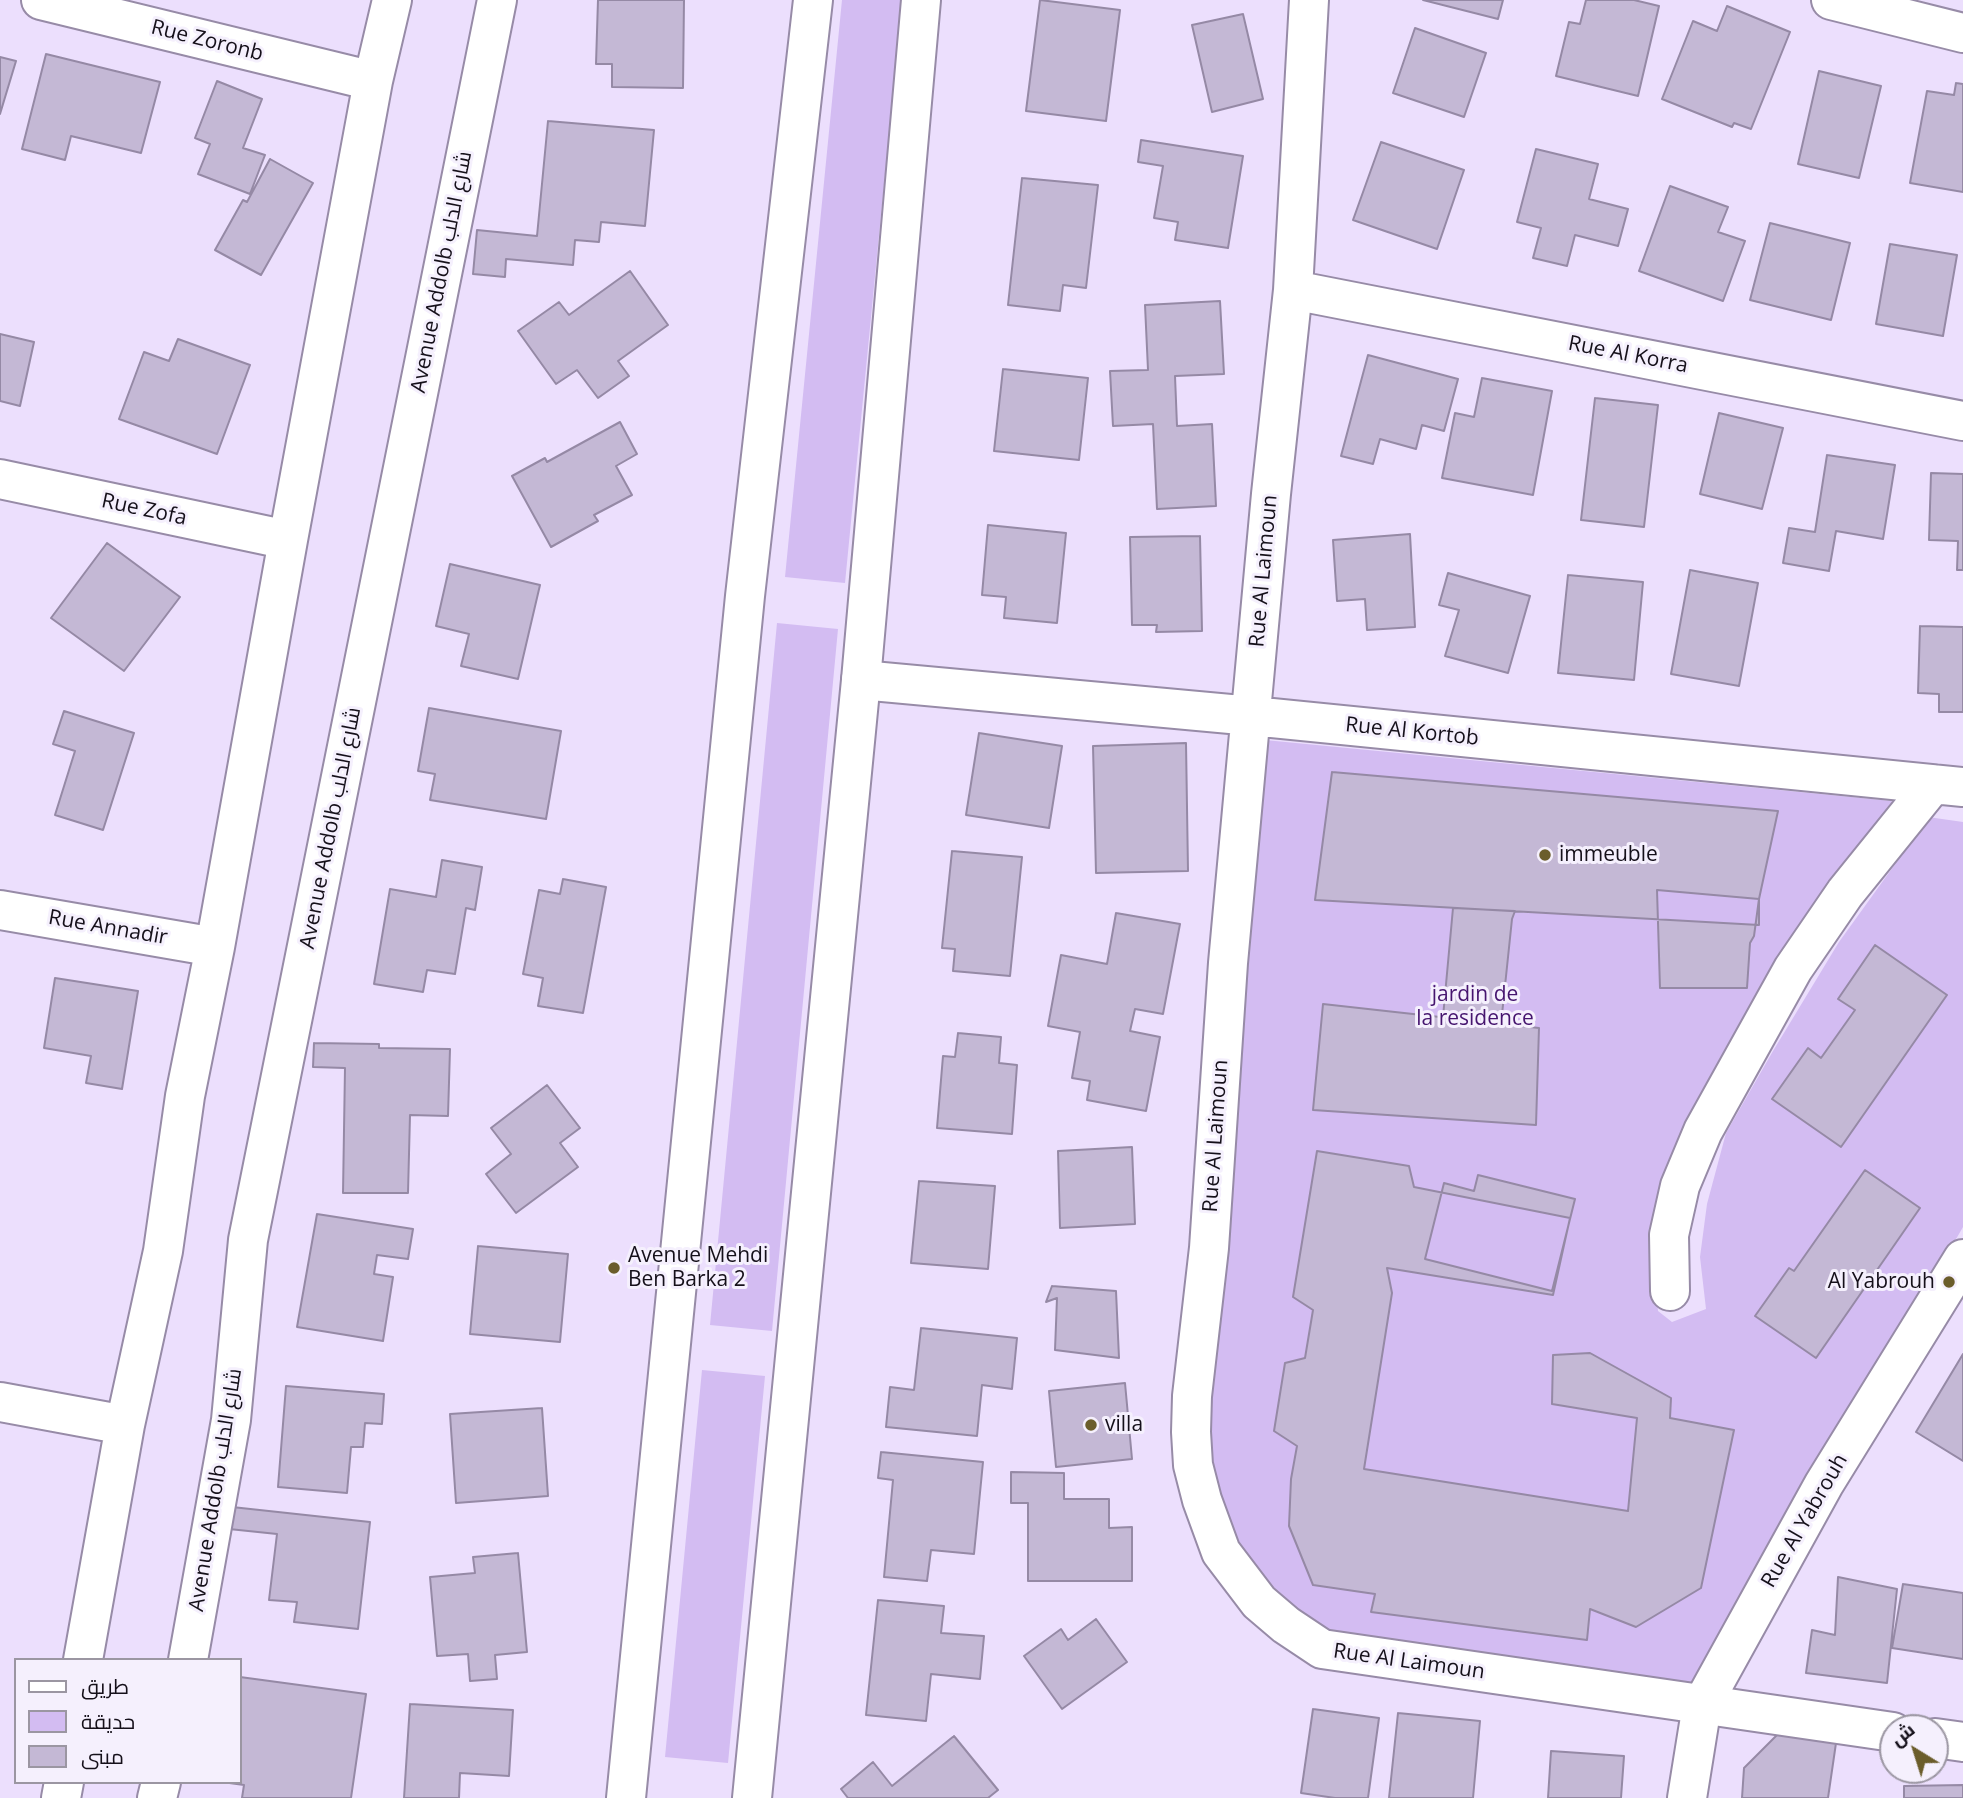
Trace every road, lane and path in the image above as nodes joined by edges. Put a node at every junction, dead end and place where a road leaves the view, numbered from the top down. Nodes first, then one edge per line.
1 (41, 0) edge
2 (392, 0) edge
3 (496, 0) edge
4 (813, 0) edge
5 (922, 0) edge
6 (1309, 0) edge
7 (1831, 0) edge
8 (1963, 33) edge
9 (373, 81) junction
10 (1293, 289) junction
11 (1963, 421) edge
12 (0, 479) edge
13 (288, 540) junction
14 (861, 680) junction
15 (1252, 716) junction
16 (1948, 785) edge
17 (0, 910) edge
18 (215, 947) junction
19 (1963, 1259) edge
20 (1670, 1291) dead end
21 (0, 1402) edge
22 (125, 1425) junction
23 (83, 1658) edge
24 (188, 1658) edge
25 (1702, 1705) junction
26 (1879, 1730) edge
27 (626, 1798) edge
28 (752, 1798) edge
29 (1687, 1798) edge

1 - 9 street, Rue Zoronb
2 - 9 street
3 - 24 street, Avenue Addolb شارع الدلب
4 - 27 street
5 - 14 street
6 - 10 street, Rue Al Laimoun
7 - 8 street
9 - 13 street
10 - 11 street, Rue Al Korra
10 - 15 street, Rue Al Laimoun
12 - 13 street, Rue Zofa
13 - 18 street
14 - 15 street, Rue Al Kortob
14 - 28 street
15 - 16 street, Rue Al Kortob
15 - 25 street, Rue Al Laimoun
16 - 20 street
17 - 18 street, Rue Annadir
18 - 22 street
19 - 25 street, Rue Al Yabrouh
21 - 22 street
22 - 23 street
25 - 26 street, Rue Al Laimoun
25 - 29 street, Rue Al Yabrouh

